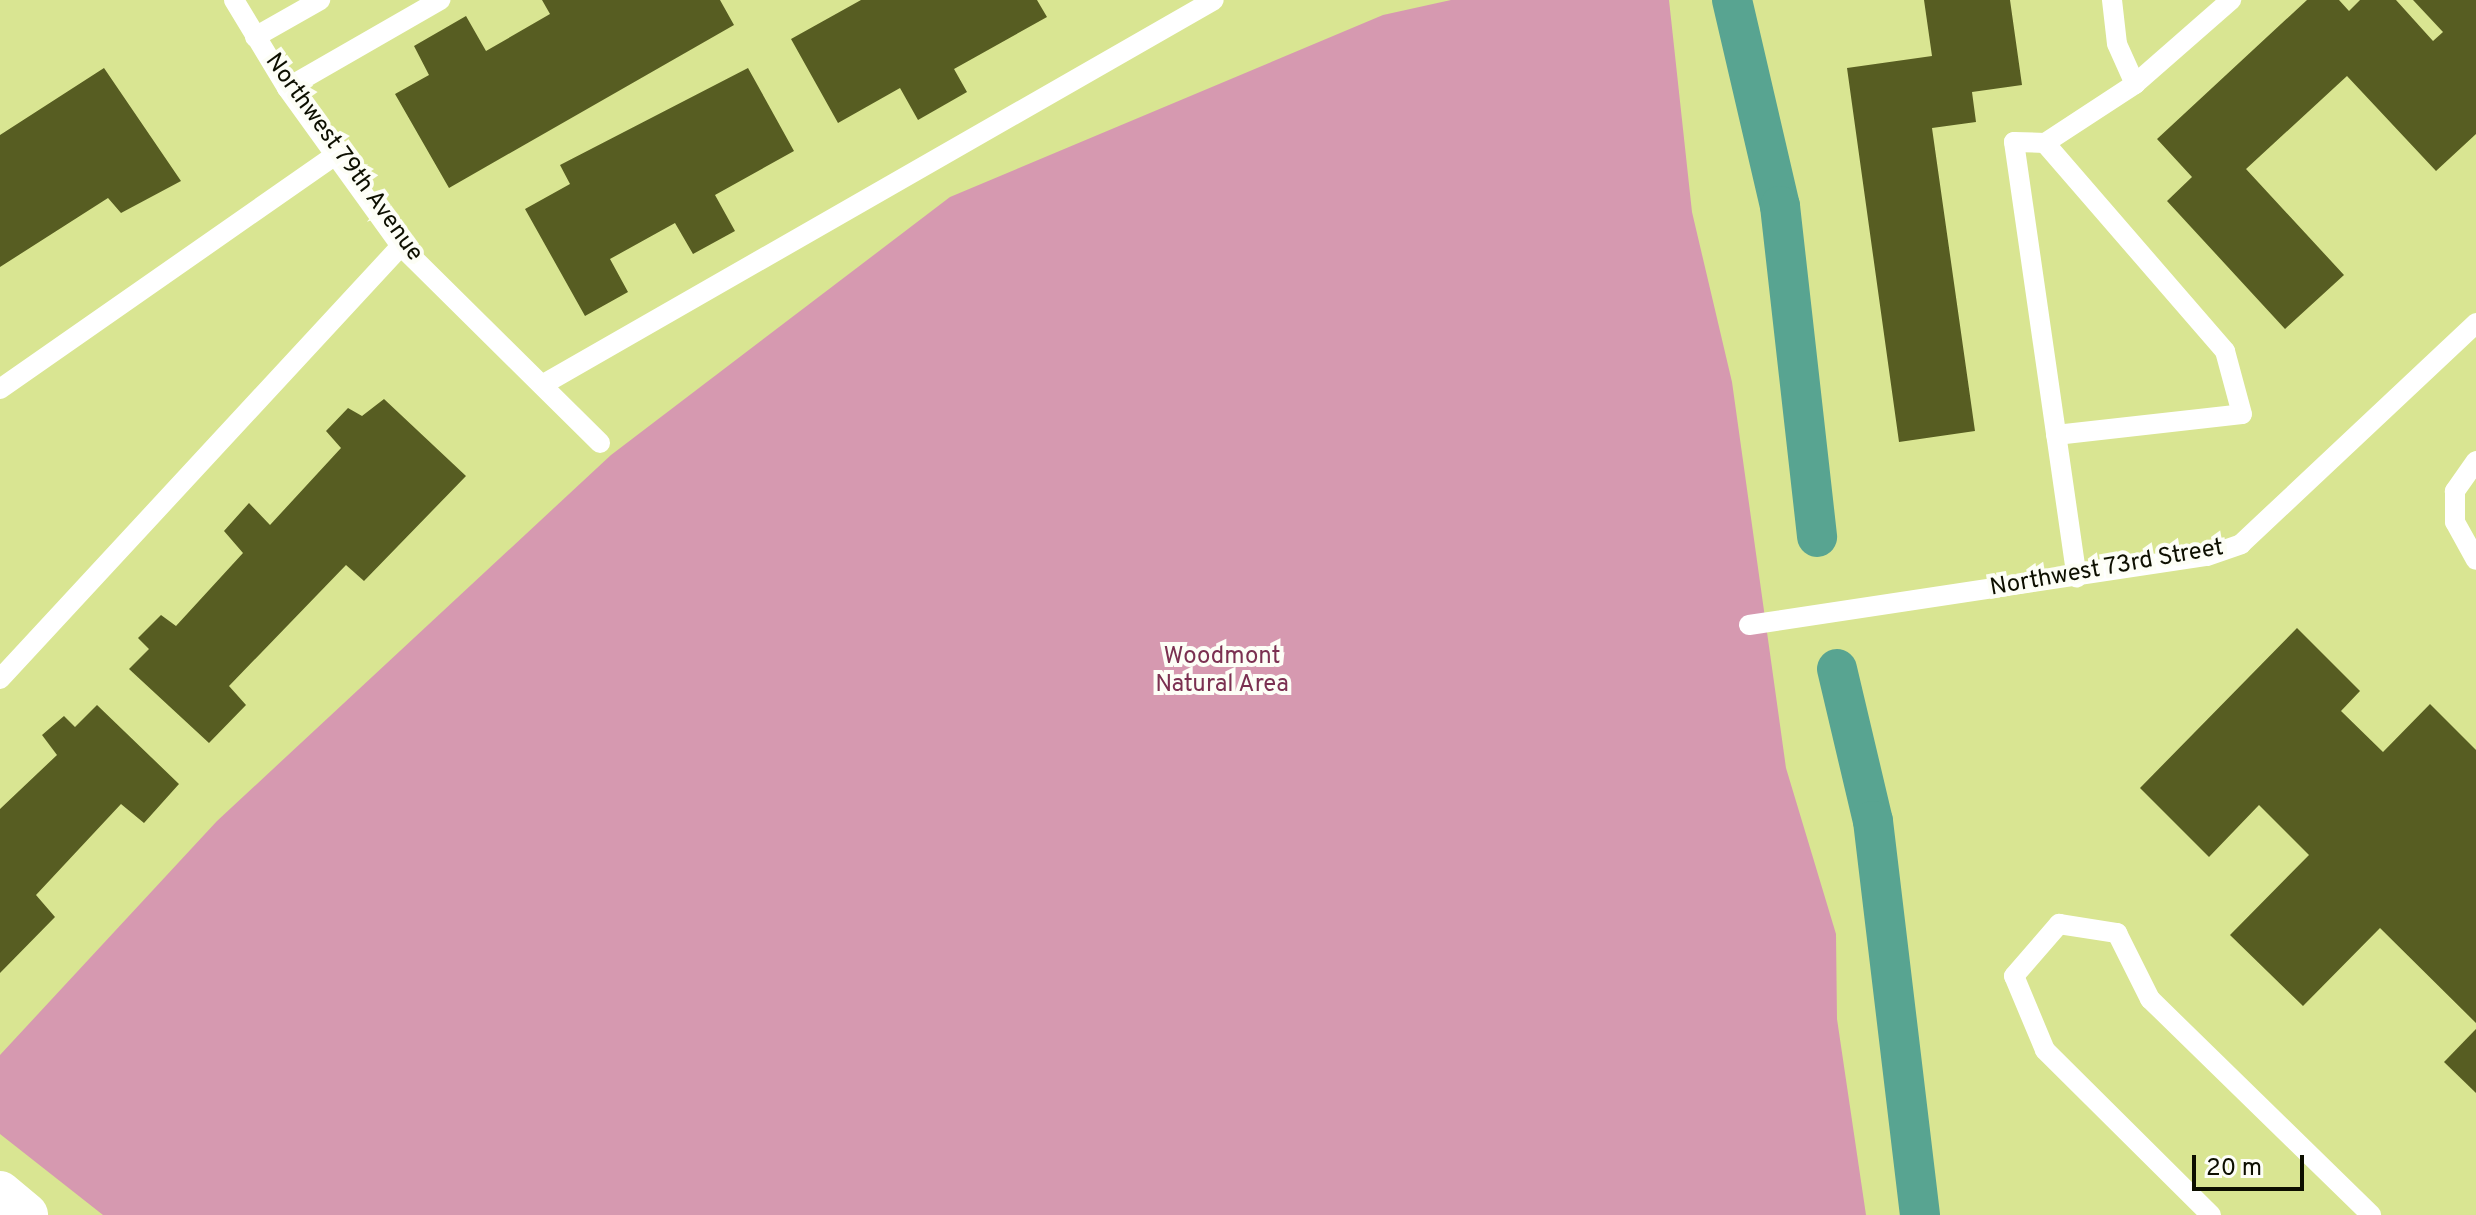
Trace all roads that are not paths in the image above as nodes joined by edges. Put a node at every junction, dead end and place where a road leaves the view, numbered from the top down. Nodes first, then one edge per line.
1 (234, 0) edge
2 (320, 0) edge
3 (440, 0) edge
4 (1214, 0) edge
5 (2112, 0) edge
6 (2231, 0) edge
7 (2215, 7) edge
8 (255, 37) junction
9 (2135, 84) junction
10 (287, 88) junction
11 (2045, 143) junction
12 (336, 155) junction
13 (401, 246) junction
14 (2476, 323) edge
15 (542, 385) junction
16 (0, 389) edge
17 (2056, 435) junction
18 (600, 443) dead end
19 (2476, 461) edge
20 (2476, 560) edge
21 (2077, 577) junction
22 (1749, 625) dead end
23 (0, 679) edge
24 (0, 1193) edge
25 (26, 1215) edge
26 (2211, 1215) edge
27 (2371, 1215) edge

1 - 8 lane, Northwest 79th Avenue
2 - 8 lane
3 - 10 lane
4 - 15 lane
5 - 9 lane
6 - 7 lane
7 - 9 lane
8 - 10 lane, Northwest 79th Avenue
9 - 11 lane
10 - 12 lane, Northwest 79th Avenue
11 - 17 lane
11 - 17 lane
12 - 13 lane, Northwest 79th Avenue
12 - 16 lane
13 - 15 lane, Northwest 79th Avenue
13 - 23 lane
14 - 21 lane, Northwest 73rd Street
15 - 18 lane, Northwest 79th Avenue
17 - 21 lane
19 - 20 lane
21 - 22 lane, Northwest 73rd Street
24 - 25 street
26 - 27 lane

